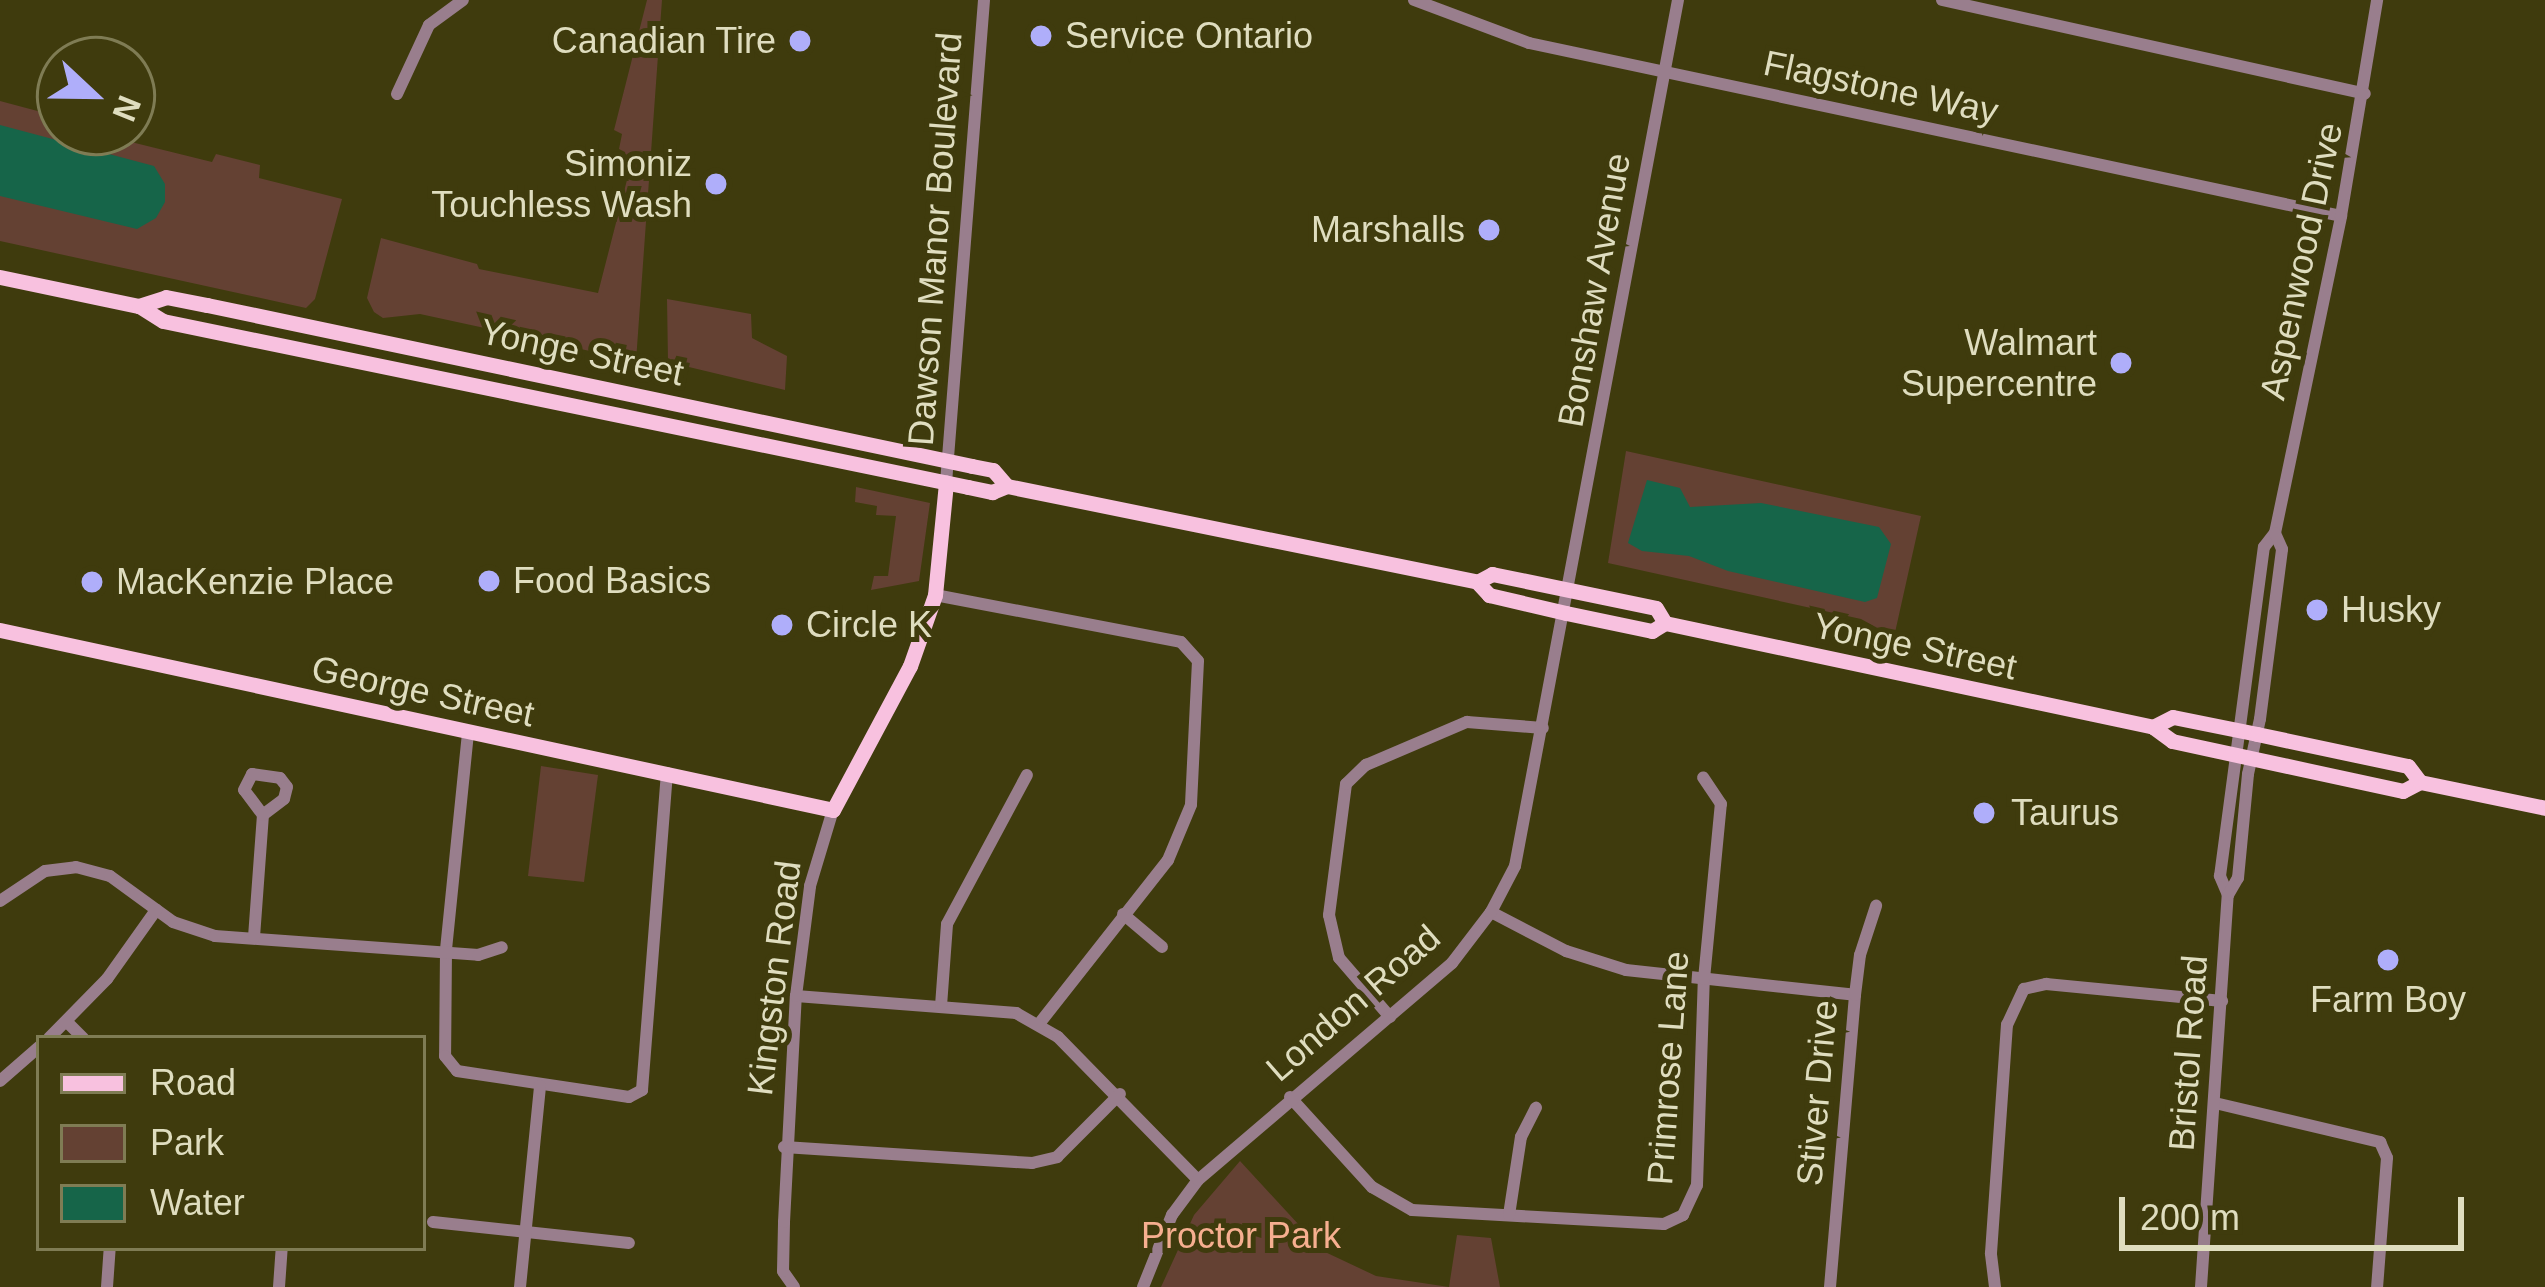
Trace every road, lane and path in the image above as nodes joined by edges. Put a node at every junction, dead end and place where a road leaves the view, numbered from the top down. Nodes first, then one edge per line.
1 (463, 0) edge
2 (983, 0) edge
3 (1414, 0) edge
4 (1678, 0) edge
5 (1942, 0) edge
6 (2377, 0) edge
7 (1664, 72) junction
8 (398, 94) dead end
9 (2365, 94) junction
10 (2342, 216) junction
11 (0, 277) edge
12 (139, 306) junction
13 (948, 460) junction
14 (946, 483) junction
15 (1007, 486) junction
16 (2275, 533) junction
17 (1477, 582) junction
18 (1570, 590) junction
19 (935, 595) junction
20 (1566, 613) junction
21 (1665, 623) junction
22 (0, 630) edge
23 (2153, 727) junction
24 (1544, 728) junction
25 (2237, 730) junction
26 (468, 733) junction
27 (2257, 734) junction
28 (2233, 754) junction
29 (2252, 758) junction
30 (667, 773) junction
31 (1027, 775) dead end
32 (1702, 776) dead end
33 (2420, 782) junction
34 (287, 790) junction
35 (303, 794) dead end
36 (2545, 808) edge
37 (833, 810) junction
38 (263, 815) junction
39 (2228, 895) junction
40 (0, 901) edge
41 (1876, 906) dead end
42 (157, 910) junction
43 (1491, 912) junction
44 (1123, 914) junction
45 (254, 938) junction
46 (502, 947) dead end
47 (1162, 947) dead end
48 (446, 950) junction
49 (1704, 979) junction
50 (1855, 995) junction
51 (796, 997) junction
52 (2222, 1001) junction
53 (941, 1006) junction
54 (1390, 1017) junction
55 (67, 1022) junction
56 (1039, 1024) junction
57 (52, 1035) edge
58 (80, 1035) edge
59 (36, 1049) edge
60 (0, 1081) edge
61 (540, 1087) junction
62 (1120, 1094) junction
63 (1290, 1097) junction
64 (2215, 1102) junction
65 (1536, 1108) dead end
66 (784, 1147) junction
67 (1198, 1180) junction
68 (1509, 1216) junction
69 (433, 1222) dead end
70 (526, 1232) junction
71 (629, 1243) dead end
72 (110, 1251) edge
73 (282, 1251) edge
74 (107, 1287) edge
75 (279, 1287) edge
76 (520, 1287) edge
77 (794, 1287) edge
78 (1143, 1287) edge
79 (1830, 1287) edge
80 (1995, 1287) edge
81 (2201, 1287) edge
82 (2378, 1287) edge

1 - 8 street
2 - 13 street, Dawson Manor Boulevard
3 - 7 street, Flagstone Way
4 - 7 street, Bonshaw Avenue
5 - 9 street
6 - 9 street, Aspenwood Drive
7 - 10 street, Flagstone Way
7 - 18 street, Bonshaw Avenue
9 - 10 street, Aspenwood Drive
10 - 16 street, Aspenwood Drive
11 - 12 main road, Yonge Street
12 - 13 main road, Yonge Street
12 - 14 main road, Yonge Street
13 - 14 street, Dawson Manor Boulevard
13 - 15 main road, Yonge Street
14 - 15 main road, Yonge Street
14 - 19 main road, Kingston Road
15 - 17 main road, Yonge Street
16 - 25 street, Aspenwood Drive
16 - 27 street, Aspenwood Drive
17 - 18 main road, Yonge Street
17 - 20 main road, Yonge Street
18 - 20 street, London Road
18 - 21 main road, Yonge Street
19 - 37 main road, Kingston Road
19 - 44 street
20 - 21 main road, Yonge Street
20 - 24 street, London Road
21 - 23 main road, Yonge Street
22 - 26 main road, George Street
23 - 25 main road, Yonge Street
23 - 28 main road, Yonge Street
24 - 43 street, London Road
24 - 54 street
25 - 27 main road, Yonge Street
25 - 28 street, Bristol Road
26 - 30 main road, George Street
26 - 48 street
27 - 29 street, Bristol Road
27 - 33 main road, Yonge Street
28 - 29 main road, Yonge Street
28 - 39 street, Bristol Road
29 - 33 main road, Yonge Street
29 - 39 street, Bristol Road
30 - 37 main road, George Street
30 - 61 street
31 - 53 street
32 - 49 street, Primrose Lane
33 - 36 main road, Yonge Street
34 - 35 street
34 - 38 street
34 - 38 street
37 - 51 street, Kingston Road
38 - 45 street
39 - 52 street, Bristol Road
40 - 42 street
41 - 50 street, Stiver Drive
42 - 45 street
42 - 55 street
43 - 49 street
43 - 54 street, London Road
44 - 47 street
44 - 56 street
45 - 48 street
46 - 48 street
48 - 61 street
49 - 50 street
49 - 68 street, Primrose Lane
50 - 79 street, Stiver Drive
51 - 53 street
51 - 66 street, Kingston Road
52 - 64 street, Bristol Road
52 - 80 street
53 - 56 street
54 - 63 street, London Road
55 - 57 street
55 - 58 street
56 - 62 street
59 - 60 street
61 - 70 street
62 - 66 street
62 - 67 street
63 - 67 street, London Road
63 - 68 street, Primrose Lane
64 - 81 street, Bristol Road
64 - 82 street
65 - 68 street
66 - 77 street, Kingston Road
67 - 78 street, London Road
69 - 70 street
70 - 71 street
70 - 76 street
72 - 74 street
73 - 75 street

